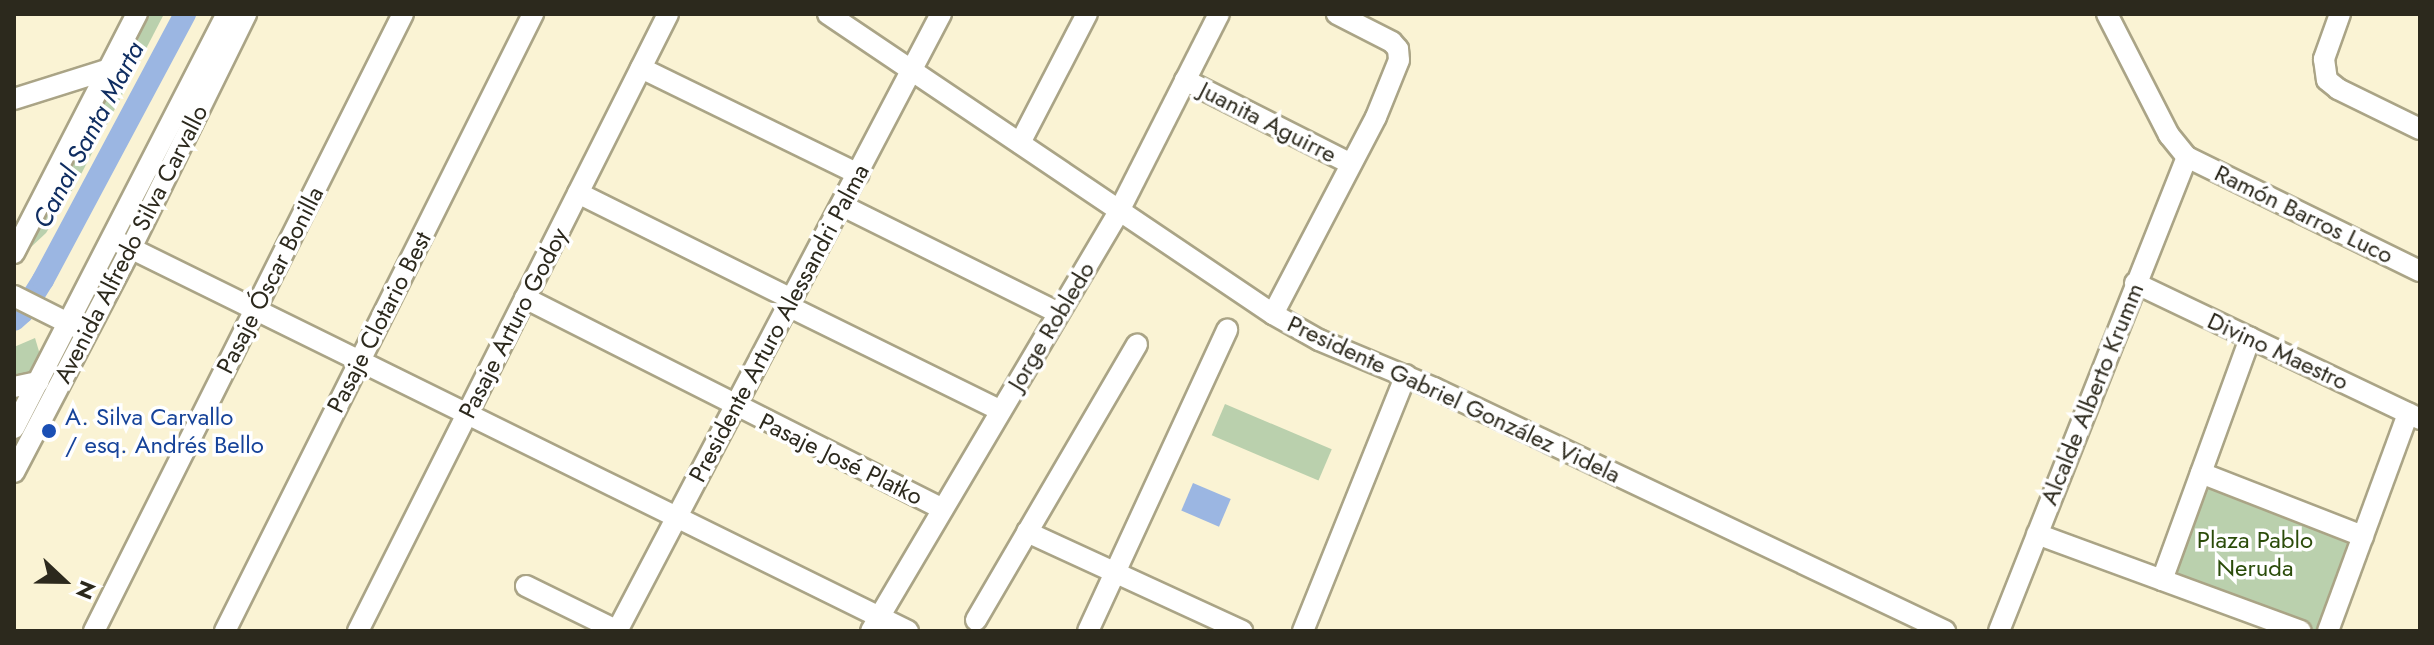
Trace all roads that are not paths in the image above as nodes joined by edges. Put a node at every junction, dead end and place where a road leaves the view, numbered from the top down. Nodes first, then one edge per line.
1 (137, 14) edge
2 (227, 14) edge
3 (246, 14) edge
4 (403, 14) edge
5 (533, 14) edge
6 (668, 14) edge
7 (828, 14) edge
8 (941, 14) edge
9 (1087, 14) edge
10 (1219, 14) edge
11 (2107, 14) edge
12 (2340, 14) edge
13 (1341, 15) edge
14 (641, 68) junction
15 (109, 69) junction
16 (912, 70) junction
17 (1185, 80) junction
18 (14, 99) edge
19 (2420, 129) edge
20 (1020, 143) junction
21 (2187, 157) junction
22 (1351, 164) junction
23 (858, 174) junction
24 (578, 193) junction
25 (841, 205) junction
26 (1119, 211) junction
27 (123, 244) junction
28 (14, 253) edge
29 (2420, 271) edge
30 (2135, 283) junction
31 (14, 296) edge
32 (525, 298) junction
33 (790, 303) junction
34 (255, 309) junction
35 (1059, 313) junction
36 (1273, 314) junction
37 (70, 324) junction
38 (1227, 330) dead end
39 (2250, 338) junction
40 (1137, 345) dead end
41 (360, 361) junction
42 (1406, 375) junction
43 (38, 382) junction
44 (14, 387) edge
45 (736, 405) junction
46 (1001, 411) junction
47 (467, 414) junction
48 (2414, 416) edge
49 (14, 428) edge
50 (14, 472) edge
51 (2201, 473) junction
52 (943, 509) junction
53 (677, 517) junction
54 (1027, 532) junction
55 (2037, 534) junction
56 (2363, 536) junction
57 (1115, 572) junction
58 (2162, 580) junction
59 (526, 586) dead end
60 (976, 620) dead end
61 (875, 624) edge
62 (94, 631) edge
63 (225, 631) edge
64 (358, 631) edge
65 (618, 631) edge
66 (908, 631) edge
67 (1088, 631) edge
68 (1242, 631) edge
69 (1303, 631) edge
70 (1945, 631) edge
71 (1999, 631) edge
72 (2301, 631) edge
73 (2328, 631) edge

1 - 15 street
2 - 27 street, Avenida Alfredo Silva Carvallo
3 - 27 street, Avenida Alfredo Silva Carvallo
4 - 34 street, Pasaje Óscar Bonilla
5 - 41 street, Pasaje Clotario Best
6 - 14 street, Pasaje Arturo Godoy
7 - 16 street, Presidente Gabriel González Videla
8 - 16 street, Presidente Arturo Alessandri Palma
9 - 20 street
10 - 17 street, Jorge Robledo
11 - 21 street
12 - 19 street
13 - 22 street
14 - 23 street
14 - 24 street, Pasaje Arturo Godoy
15 - 18 street
15 - 28 street
16 - 20 street, Presidente Gabriel González Videla
16 - 23 street, Presidente Arturo Alessandri Palma
17 - 22 street, Juanita Aguirre
17 - 26 street, Jorge Robledo
20 - 26 street, Presidente Gabriel González Videla
21 - 29 street, Ramón Barros Luco
21 - 30 street, Alcalde Alberto Krumm
22 - 36 street
23 - 25 street, Presidente Arturo Alessandri Palma
24 - 32 street, Pasaje Arturo Godoy
24 - 33 street
25 - 33 street, Presidente Arturo Alessandri Palma
25 - 35 street
26 - 35 street, Jorge Robledo
26 - 36 street, Presidente Gabriel González Videla
27 - 34 street
27 - 37 street, Avenida Alfredo Silva Carvallo
30 - 39 street, Divino Maestro
30 - 55 street, Alcalde Alberto Krumm
31 - 37 street
32 - 45 street, Pasaje José Platko
32 - 47 street, Pasaje Arturo Godoy
33 - 45 street, Presidente Arturo Alessandri Palma
33 - 46 street
34 - 41 street
34 - 62 street, Pasaje Óscar Bonilla
35 - 46 street, Jorge Robledo
36 - 42 street, Presidente Gabriel González Videla
37 - 43 street, Avenida Alfredo Silva Carvallo
37 - 50 street, Avenida Alfredo Silva Carvallo
38 - 57 street
39 - 48 street, Divino Maestro
39 - 51 street
40 - 54 street
41 - 47 street
41 - 63 street, Pasaje Clotario Best
42 - 69 street
42 - 70 street, Presidente Gabriel González Videla
43 - 44 street
43 - 49 street, Avenida Alfredo Silva Carvallo
45 - 52 street, Pasaje José Platko
45 - 53 street, Presidente Arturo Alessandri Palma
46 - 52 street, Jorge Robledo
47 - 53 street
47 - 64 street, Pasaje Arturo Godoy
48 - 56 street
51 - 56 street
51 - 58 street
52 - 61 street, Jorge Robledo
53 - 61 street
53 - 65 street, Presidente Arturo Alessandri Palma
54 - 57 street
54 - 60 street
55 - 58 street
55 - 71 street, Alcalde Alberto Krumm
56 - 73 street
57 - 67 street
57 - 68 street
58 - 72 street
59 - 65 street
61 - 66 street

